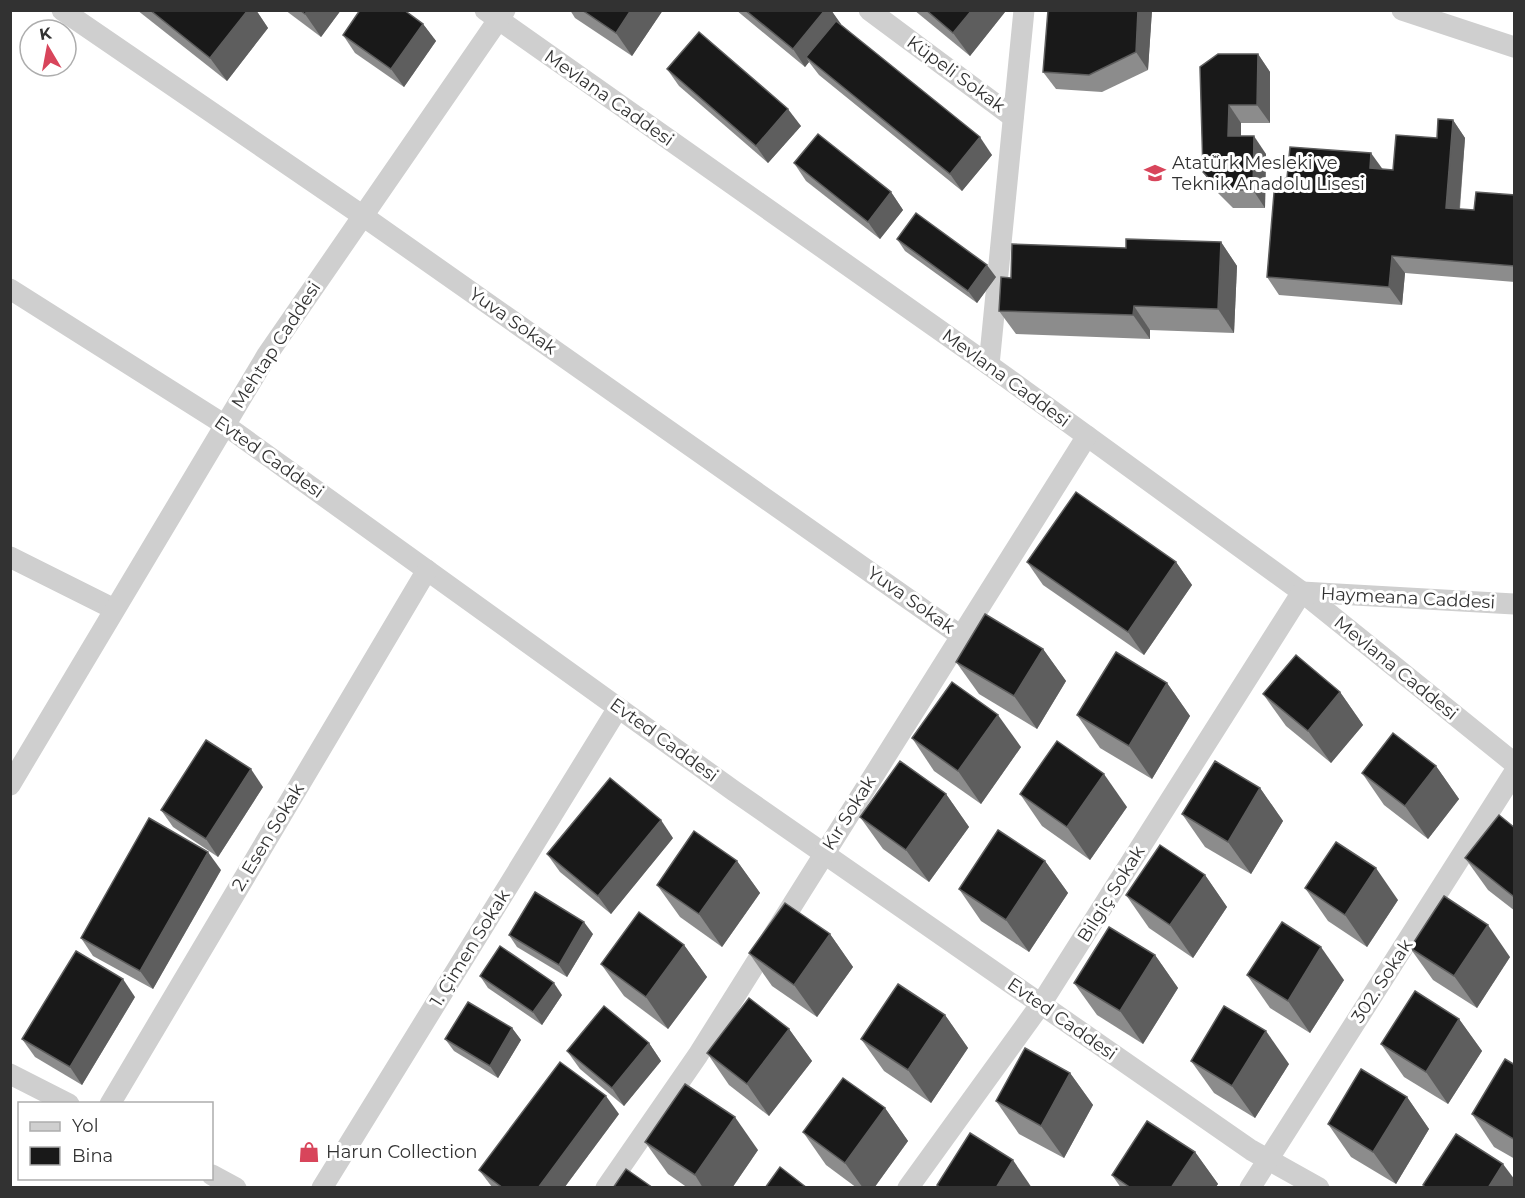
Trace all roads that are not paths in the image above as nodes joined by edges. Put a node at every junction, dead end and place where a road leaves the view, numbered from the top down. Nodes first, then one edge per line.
1 (62, 10) edge
2 (869, 10) edge
3 (1024, 10) edge
4 (1402, 10) edge
5 (496, 13) edge
6 (1515, 47) edge
7 (1013, 117) junction
8 (363, 216) junction
9 (10, 289) edge
10 (989, 365) junction
11 (225, 425) junction
12 (1087, 436) junction
13 (10, 557) edge
14 (427, 570) junction
15 (1302, 592) junction
16 (1515, 604) edge
17 (114, 609) junction
18 (961, 636) junction
19 (618, 708) junction
20 (1515, 764) edge
21 (1515, 773) edge
22 (10, 785) edge
23 (824, 853) junction
24 (1041, 1004) junction
25 (10, 1074) edge
26 (65, 1102) edge
27 (111, 1102) edge
28 (1268, 1160) junction
29 (213, 1176) edge
30 (236, 1188) edge
31 (322, 1188) edge
32 (606, 1188) edge
33 (908, 1188) edge
34 (1250, 1188) edge
35 (1319, 1188) edge

1 - 8 street, Yuva Sokak
2 - 7 street, Küpeli Sokak
3 - 7 street
4 - 6 street
5 - 8 street, Mehtap Caddesi
5 - 10 street, Mevlana Caddesi
7 - 10 street
8 - 11 street, Mehtap Caddesi
8 - 18 street, Yuva Sokak
9 - 11 street, Evted Caddesi
10 - 12 street, Mevlana Caddesi
11 - 14 street, Evted Caddesi
11 - 17 street, Mehtap Caddesi
12 - 15 street, Mevlana Caddesi
12 - 18 street, Kır Sokak
13 - 17 street
14 - 19 street, Evted Caddesi
14 - 27 street, 2. Esen Sokak
15 - 16 street, Haymeana Caddesi
15 - 20 street, Mevlana Caddesi
15 - 24 street, Bilgiç Sokak
17 - 22 street, Mehtap Caddesi
18 - 23 street, Kır Sokak
19 - 23 street, Evted Caddesi
19 - 31 street, 1. Çimen Sokak
21 - 28 street, 302. Sokak
23 - 24 street, Evted Caddesi
23 - 32 street, Kır Sokak
24 - 28 street, Evted Caddesi
24 - 33 street, Bilgiç Sokak
25 - 26 street
28 - 34 street, 302. Sokak
28 - 35 street, Evted Caddesi
29 - 30 street

